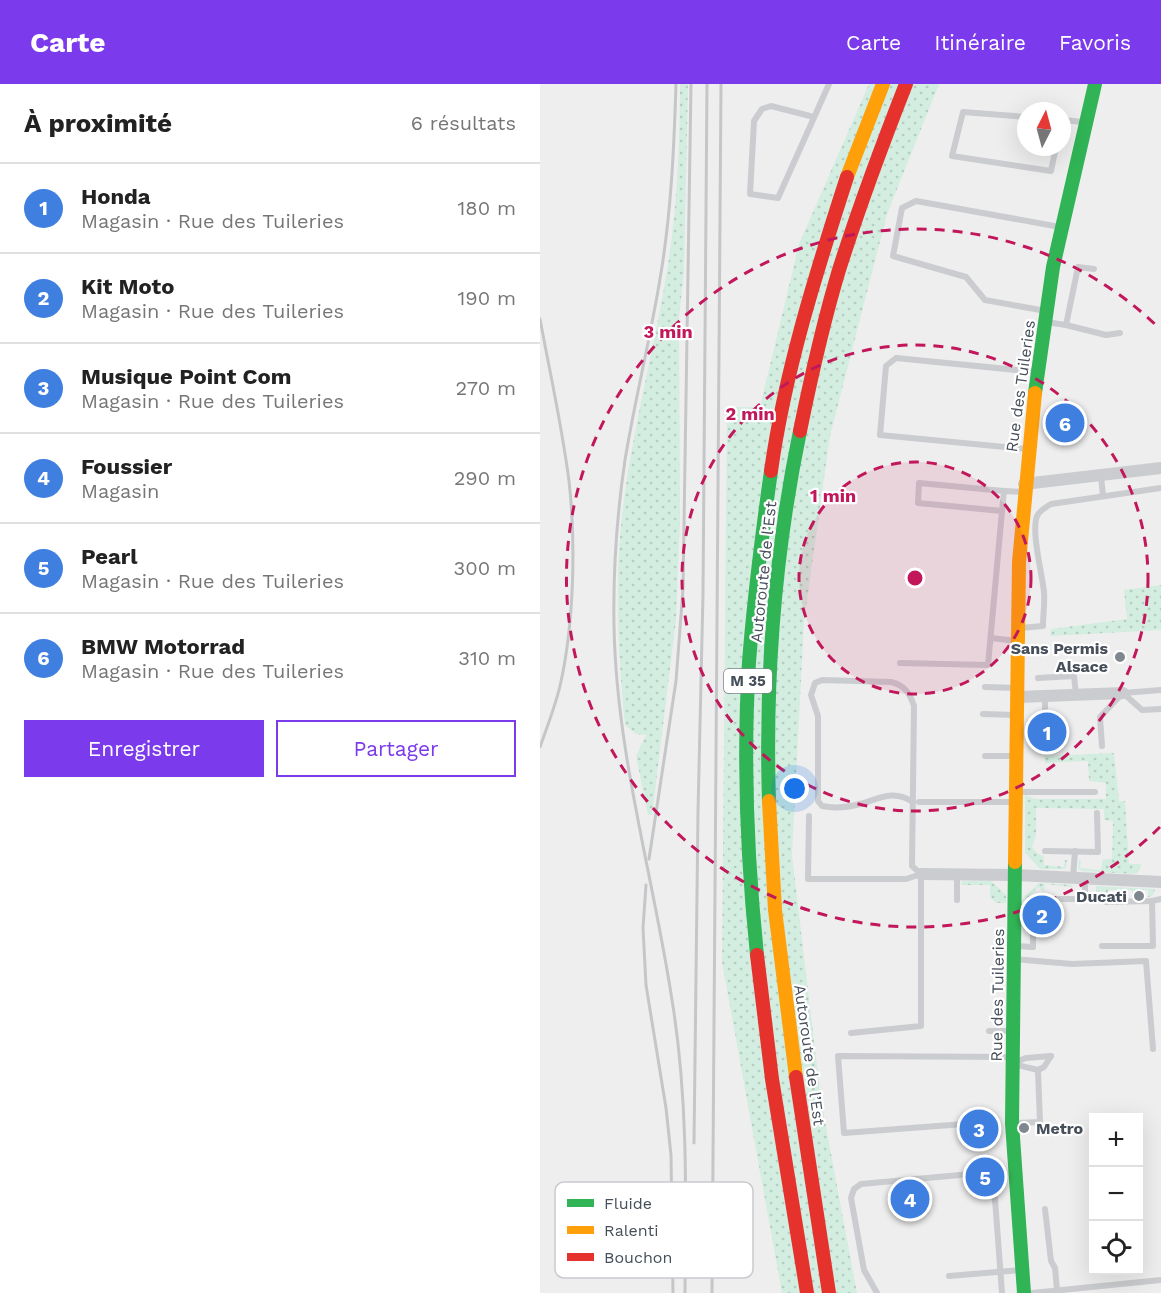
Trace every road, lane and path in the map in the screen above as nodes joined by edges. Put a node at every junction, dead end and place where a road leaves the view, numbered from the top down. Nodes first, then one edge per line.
1 (829, 84) edge
2 (883, 84) edge
3 (906, 84) edge
4 (1095, 84) edge
5 (1017, 116) edge
6 (814, 117) junction
7 (1071, 121) edge
8 (1085, 122) junction
9 (1054, 156) edge
10 (1062, 228) junction
11 (1094, 269) dead end
12 (1046, 316) junction
13 (1066, 325) junction
14 (1120, 333) dead end
15 (1038, 372) junction
16 (1028, 449) junction
17 (1161, 468) edge
18 (1101, 475) junction
19 (1024, 488) junction
20 (1161, 488) edge
21 (1004, 491) junction
22 (1103, 496) junction
23 (1002, 511) junction
24 (1018, 635) junction
25 (991, 638) junction
26 (900, 663) dead end
27 (1038, 678) dead end
28 (985, 687) dead end
29 (1161, 690) edge
30 (1018, 692) junction
31 (1122, 693) junction
32 (1076, 695) junction
33 (1045, 696) junction
34 (1161, 709) edge
35 (983, 714) dead end
36 (1017, 715) junction
37 (1045, 720) dead end
38 (1102, 746) dead end
39 (985, 756) dead end
40 (1017, 756) junction
41 (1095, 792) dead end
42 (1016, 797) junction
43 (916, 802) junction
44 (1097, 813) dead end
45 (809, 816) dead end
46 (1045, 851) dead end
47 (1075, 851) junction
48 (921, 874) junction
49 (957, 874) junction
50 (1015, 875) junction
51 (1079, 878) junction
52 (1161, 882) edge
53 (1161, 899) edge
54 (957, 900) dead end
55 (1152, 901) junction
56 (1106, 902) dead end
57 (1102, 946) dead end
58 (1013, 952) junction
59 (988, 1031) dead end
60 (1012, 1031) junction
61 (851, 1033) dead end
62 (1154, 1049) dead end
63 (1012, 1060) junction
64 (1038, 1070) junction
65 (991, 1122) dead end
66 (1012, 1123) junction
67 (1045, 1209) dead end
68 (1022, 1270) junction
69 (1000, 1271) junction
70 (949, 1276) dead end
71 (1161, 1280) edge
72 (1057, 1290) junction
73 (807, 1293) edge
74 (829, 1293) edge
75 (877, 1293) edge
76 (1002, 1293) edge
77 (1024, 1293) edge
78 (1032, 1293) edge

1 - 6 lane
2 - 73 main road, Autoroute de l’Est / M 35
3 - 74 main road, Autoroute de l’Est / M 35
4 - 8 main road, Rue des Tuileries
5 - 9 lane
6 - 6 lane
7 - 8 lane
8 - 10 main road, Rue des Tuileries
10 - 12 main road, Rue des Tuileries
10 - 12 lane
11 - 13 lane
12 - 13 lane
12 - 15 main road, Rue des Tuileries
13 - 14 lane
15 - 16 main road, Rue des Tuileries
15 - 16 lane
16 - 19 main road, Rue des Tuileries
17 - 18 street
18 - 19 street
18 - 22 lane
19 - 21 lane
19 - 24 main road, Rue des Tuileries
20 - 22 lane
21 - 23 lane
21 - 23 lane
22 - 24 lane
23 - 25 lane
24 - 25 lane
24 - 30 main road, Rue des Tuileries
25 - 26 lane
27 - 32 lane
28 - 30 lane
29 - 31 lane
30 - 33 street
30 - 36 main road, Rue des Tuileries
31 - 32 street
31 - 34 lane
31 - 38 lane
32 - 33 street
33 - 37 lane
35 - 36 lane
36 - 40 main road, Rue des Tuileries
39 - 40 lane
40 - 42 main road, Rue des Tuileries
41 - 42 lane
42 - 43 lane
42 - 50 main road, Rue des Tuileries
43 - 43 lane
43 - 48 lane
44 - 47 lane
45 - 48 lane
46 - 47 lane
47 - 51 lane
48 - 49 street
48 - 61 lane
49 - 50 street
49 - 54 lane
50 - 51 street
50 - 58 main road, Rue des Tuileries
51 - 52 street
51 - 58 lane
53 - 55 lane
55 - 56 lane
55 - 57 lane
58 - 60 main road, Rue des Tuileries
58 - 62 lane
59 - 60 lane
60 - 63 main road, Rue des Tuileries
63 - 64 lane
63 - 64 lane
63 - 65 lane
63 - 66 main road, Rue des Tuileries
64 - 66 lane
66 - 68 main road, Rue des Tuileries
67 - 72 lane
68 - 69 lane
68 - 77 main road, Rue des Tuileries
69 - 70 lane
69 - 75 lane
69 - 76 lane
71 - 72 lane
72 - 78 lane

